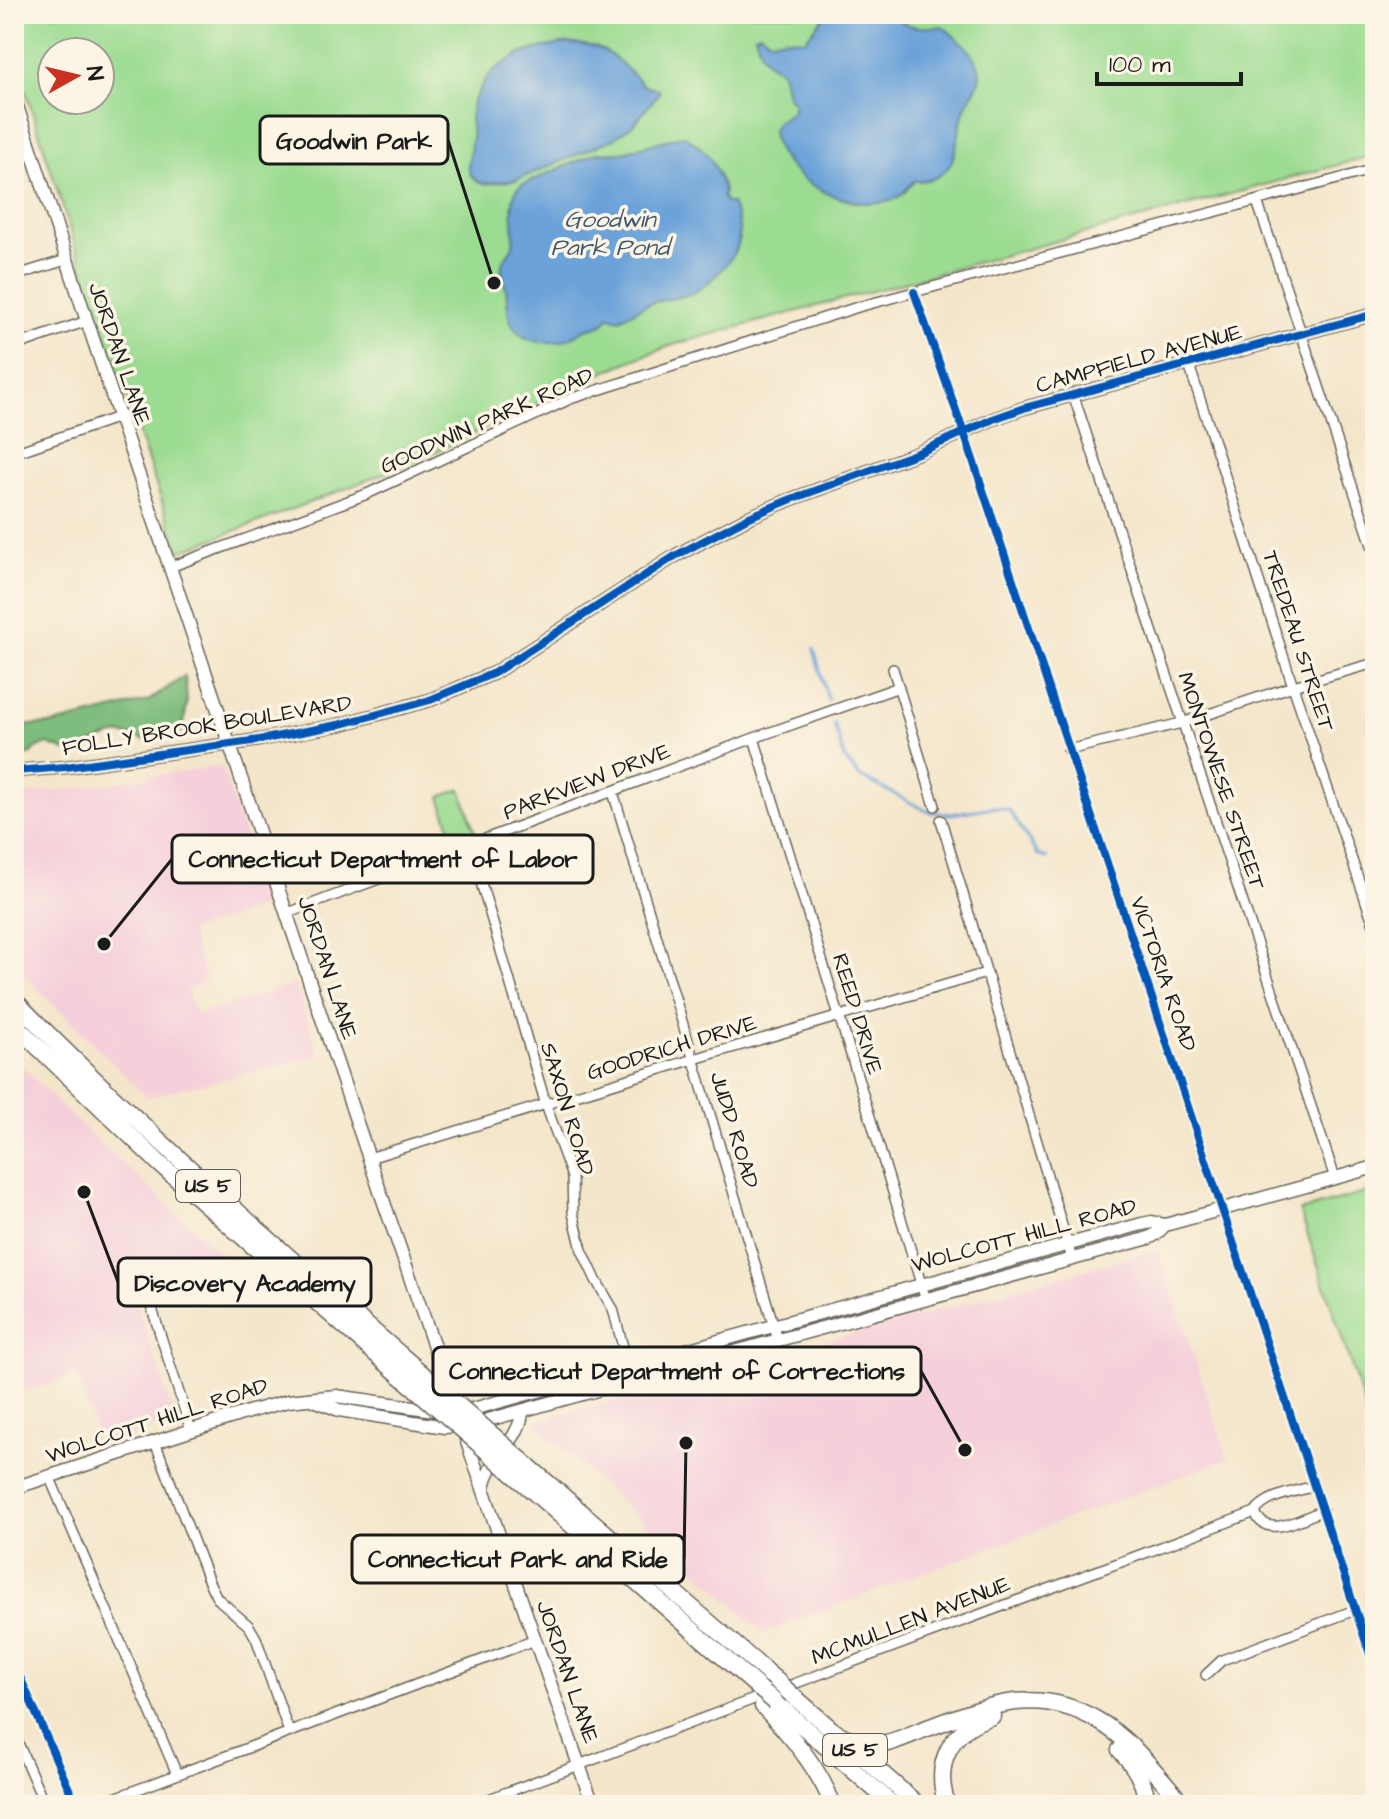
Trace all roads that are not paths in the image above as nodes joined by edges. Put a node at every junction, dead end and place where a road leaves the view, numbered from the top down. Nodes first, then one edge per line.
1 (14, 97) edge
2 (1375, 169) edge
3 (1257, 201) junction
4 (66, 260) junction
5 (14, 276) edge
6 (914, 292) junction
7 (1375, 314) edge
8 (87, 321) junction
9 (1302, 334) junction
10 (14, 346) edge
11 (1189, 365) junction
12 (1073, 394) junction
13 (119, 417) junction
14 (964, 433) junction
15 (14, 453) edge
16 (918, 453) joint
17 (1375, 554) edge
18 (170, 567) junction
19 (1375, 663) edge
20 (893, 669) dead end
21 (1293, 686) junction
22 (899, 687) junction
23 (1182, 723) junction
24 (754, 738) junction
25 (230, 743) junction
26 (1068, 750) junction
27 (14, 771) edge
28 (613, 792) junction
29 (935, 806) dead end
30 (941, 820) dead end
31 (470, 845) junction
32 (288, 913) junction
33 (1375, 928) edge
34 (986, 973) junction
35 (14, 1000) edge
36 (839, 1017) junction
37 (14, 1024) edge
38 (694, 1059) junction
39 (546, 1105) junction
40 (369, 1158) junction
41 (1375, 1167) edge
42 (1335, 1178) junction
43 (1223, 1209) junction
44 (1165, 1225) junction
45 (1068, 1244) junction
46 (1072, 1259) junction
47 (923, 1284) junction
48 (146, 1290) dead end
49 (926, 1300) junction
50 (774, 1325) junction
51 (778, 1340) junction
52 (436, 1350) junction
53 (627, 1366) junction
54 (406, 1370) junction
55 (632, 1381) junction
56 (356, 1399) junction
57 (314, 1400) junction
58 (390, 1404) junction
59 (457, 1411) junction
60 (522, 1411) junction
61 (354, 1413) junction
62 (462, 1426) junction
63 (191, 1430) junction
64 (155, 1442) junction
65 (516, 1466) junction
66 (49, 1476) junction
67 (1314, 1486) junction
68 (14, 1488) edge
69 (484, 1493) junction
70 (1323, 1510) junction
71 (1255, 1512) junction
72 (1355, 1610) junction
73 (535, 1640) junction
74 (14, 1663) edge
75 (1375, 1669) edge
76 (1206, 1675) dead end
77 (769, 1704) junction
78 (289, 1732) junction
79 (835, 1732) junction
80 (14, 1734) edge
81 (579, 1765) junction
82 (177, 1774) junction
83 (45, 1805) edge
84 (76, 1805) edge
85 (96, 1805) edge
86 (473, 1805) edge
87 (593, 1805) edge
88 (833, 1805) edge
89 (893, 1805) edge
90 (918, 1805) edge
91 (947, 1805) edge
92 (1147, 1805) edge
93 (1184, 1805) edge

1 - 4 main road, JORDAN LANE
2 - 3 street, GOODWIN PARK ROAD
3 - 6 street, GOODWIN PARK ROAD
3 - 9 street
4 - 5 street
4 - 8 main road, JORDAN LANE
6 - 14 street, VICTORIA ROAD
6 - 18 street, GOODWIN PARK ROAD
7 - 9 main road, CAMPFIELD AVENUE
8 - 10 street
8 - 13 main road, JORDAN LANE
9 - 11 main road, CAMPFIELD AVENUE
9 - 17 street
11 - 12 main road, CAMPFIELD AVENUE
11 - 21 street, TREDEAU STREET
12 - 14 main road, CAMPFIELD AVENUE
12 - 23 street, MONTOWESE STREET
13 - 15 street
13 - 18 main road, JORDAN LANE
14 - 16 main road, CAMPFIELD AVENUE
14 - 26 street, VICTORIA ROAD
16 - 25 main road, FOLLY BROOK BOULEVARD
18 - 25 main road, JORDAN LANE
19 - 21 street
20 - 22 street
21 - 23 street
21 - 33 street, TREDEAU STREET
22 - 24 street, PARKVIEW DRIVE
22 - 29 street
23 - 26 street
23 - 42 street, MONTOWESE STREET
24 - 28 street, PARKVIEW DRIVE
24 - 36 street, REED DRIVE
25 - 27 main road, FOLLY BROOK BOULEVARD
25 - 32 main road, JORDAN LANE
26 - 43 street, VICTORIA ROAD
28 - 31 street, PARKVIEW DRIVE
28 - 38 street, JUDD ROAD
30 - 34 street
31 - 32 street, PARKVIEW DRIVE
31 - 39 street, SAXON ROAD
32 - 40 main road, JORDAN LANE
34 - 36 street, GOODRICH DRIVE
34 - 45 street
35 - 54 highway, US 5
36 - 38 street, GOODRICH DRIVE
36 - 47 street, REED DRIVE
37 - 54 highway, US 5
38 - 39 street, GOODRICH DRIVE
38 - 50 street, JUDD ROAD
39 - 40 street, GOODRICH DRIVE
39 - 53 street, SAXON ROAD
40 - 52 main road, JORDAN LANE
41 - 42 main road
42 - 43 main road
43 - 44 main road
43 - 67 street, VICTORIA ROAD
44 - 45 main road, WOLCOTT HILL ROAD
44 - 46 main road, WOLCOTT HILL ROAD
45 - 46 street
45 - 47 main road, WOLCOTT HILL ROAD
46 - 49 main road, WOLCOTT HILL ROAD
47 - 49 street, REED DRIVE
47 - 50 main road, WOLCOTT HILL ROAD
48 - 63 street
49 - 51 main road, WOLCOTT HILL ROAD
50 - 51 street, JUDD ROAD
50 - 53 main road, WOLCOTT HILL ROAD
51 - 55 main road, WOLCOTT HILL ROAD
52 - 58 main road
52 - 59 main road, JORDAN LANE
53 - 55 street, SAXON ROAD
53 - 59 main road, WOLCOTT HILL ROAD
54 - 65 highway, US 5, bridge
55 - 60 main road, WOLCOTT HILL ROAD
56 - 57 main road, WOLCOTT HILL ROAD
56 - 58 main road, WOLCOTT HILL ROAD
56 - 61 main road
57 - 61 main road, WOLCOTT HILL ROAD
57 - 63 main road, WOLCOTT HILL ROAD
58 - 59 main road, WOLCOTT HILL ROAD
59 - 62 main road, JORDAN LANE
60 - 62 main road, WOLCOTT HILL ROAD
60 - 69 main road
61 - 62 main road, WOLCOTT HILL ROAD
62 - 69 main road, JORDAN LANE
63 - 64 main road, WOLCOTT HILL ROAD
64 - 66 main road, WOLCOTT HILL ROAD
64 - 78 street
65 - 77 highway, US 5, bridge
65 - 79 highway, US 5, bridge
66 - 68 main road, WOLCOTT HILL ROAD
66 - 82 street
67 - 70 street, VICTORIA ROAD
67 - 71 street, MCMULLEN AVENUE
69 - 73 main road, JORDAN LANE
70 - 71 street
70 - 72 street, VICTORIA ROAD
71 - 81 street, MCMULLEN AVENUE
72 - 75 street, VICTORIA ROAD
72 - 76 street
73 - 78 street
73 - 81 main road, JORDAN LANE
74 - 84 street
77 - 88 highway
77 - 89 highway, US 5
78 - 82 street
79 - 90 highway, US 5
79 - 93 highway
80 - 83 street
81 - 86 street, MCMULLEN AVENUE
81 - 87 main road, JORDAN LANE
82 - 85 street
91 - 92 highway

